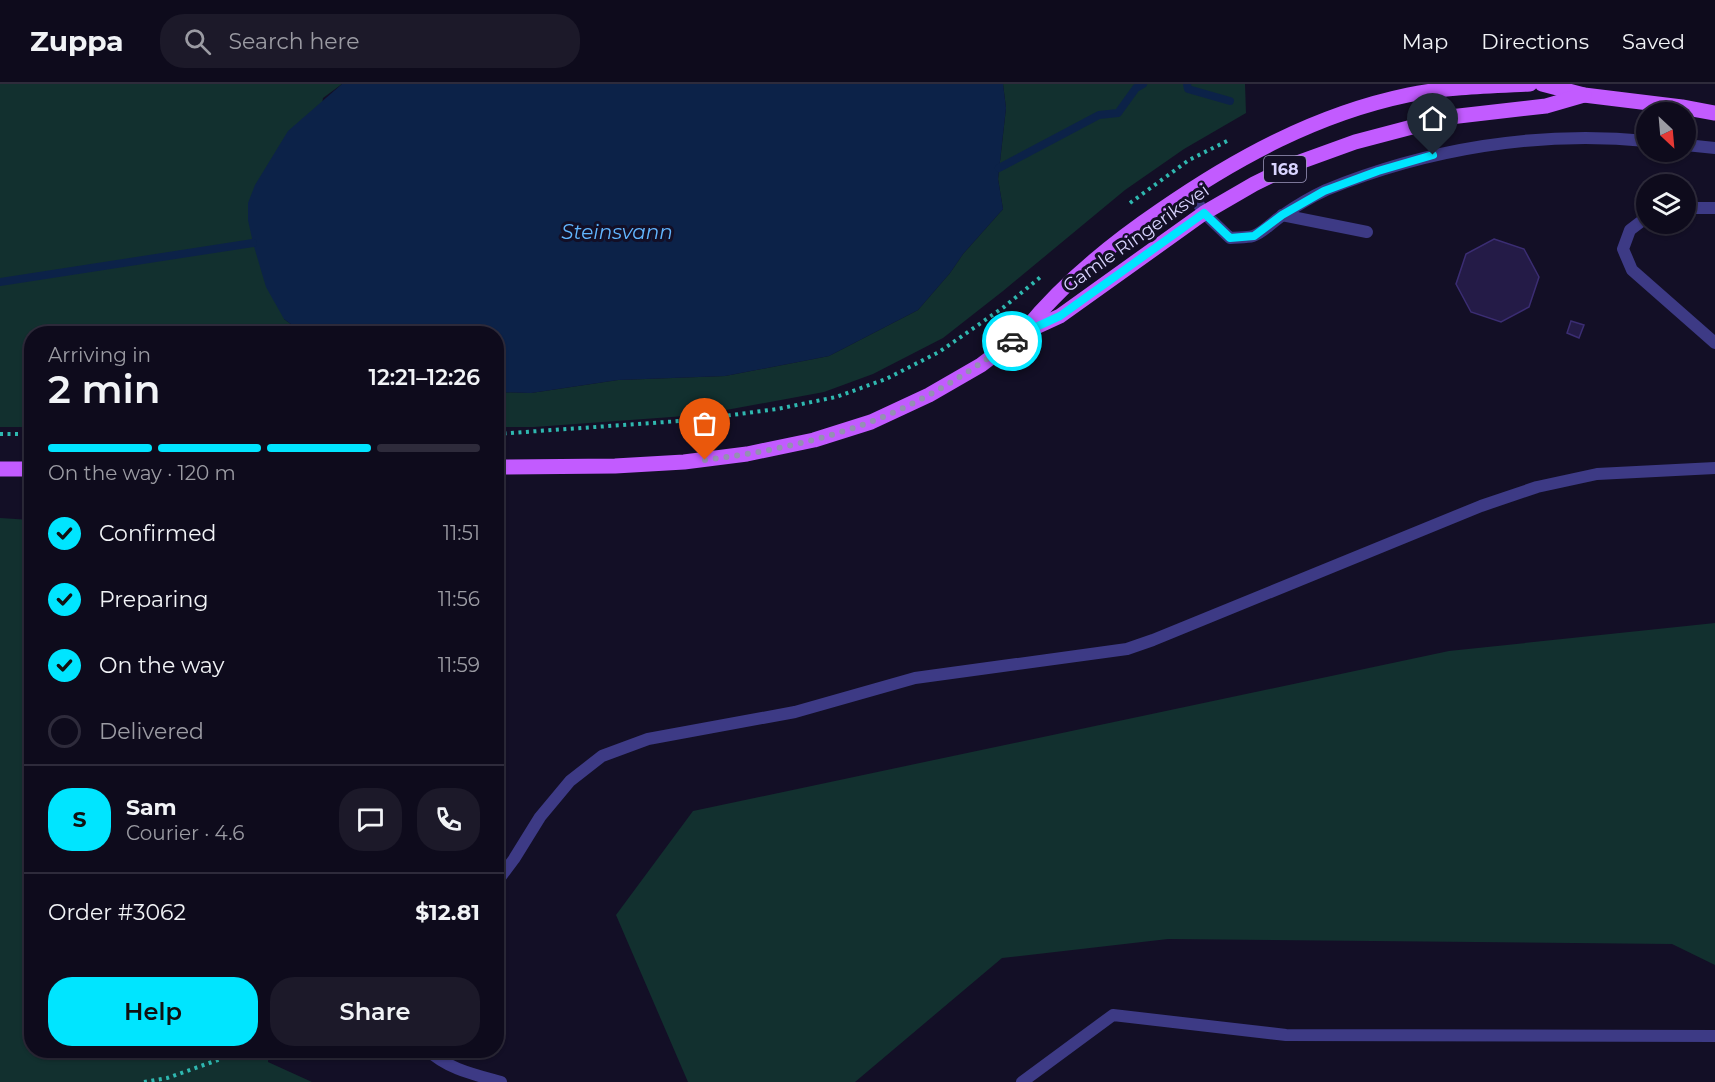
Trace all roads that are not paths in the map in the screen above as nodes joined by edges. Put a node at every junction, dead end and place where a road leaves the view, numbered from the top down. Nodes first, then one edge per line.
1 (1530, 84) edge
2 (1542, 84) edge
3 (1584, 95) junction
4 (1715, 113) edge
5 (1636, 140) edge
6 (1696, 146) edge
7 (1715, 148) edge
8 (1190, 190) junction
9 (1696, 208) edge
10 (1715, 208) edge
11 (1204, 213) junction
12 (1282, 215) junction
13 (1636, 225) edge
14 (1367, 232) dead end
15 (1023, 333) junction
16 (1715, 343) edge
17 (504, 467) edge
18 (1715, 468) edge
19 (0, 469) edge
20 (24, 469) edge
21 (504, 872) edge
22 (1715, 1036) edge
23 (436, 1058) edge
24 (501, 1082) edge
25 (1022, 1082) edge

1 - 8 main road, Gamle Ringeriksvei / 168
2 - 3 main road, Gamle Ringeriksvei / 168
3 - 4 main road, Gamle Ringeriksvei / 168
3 - 11 main road, Gamle Ringeriksvei / 168
5 - 12 lane
6 - 7 lane
8 - 11 lane
8 - 15 main road, Gamle Ringeriksvei / 168
9 - 10 lane
11 - 12 lane
11 - 15 main road, Gamle Ringeriksvei / 168
12 - 14 lane
13 - 16 lane
15 - 17 main road, Gamle Ringeriksvei / 168
18 - 21 lane
19 - 20 main road
22 - 25 lane
23 - 24 lane

